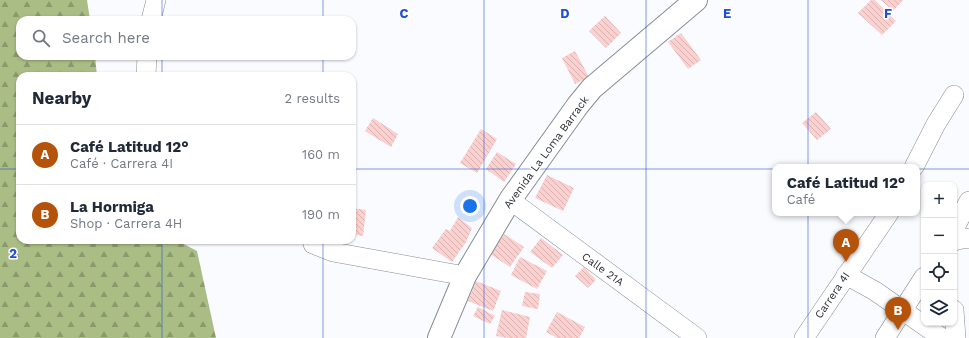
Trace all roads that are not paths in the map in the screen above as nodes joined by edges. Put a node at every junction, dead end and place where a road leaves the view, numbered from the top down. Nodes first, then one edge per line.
1 (156, 0) edge
2 (696, 0) edge
3 (152, 16) edge
4 (147, 60) edge
5 (146, 72) edge
6 (954, 94) dead end
7 (916, 164) edge
8 (510, 200) junction
9 (969, 201) edge
10 (887, 216) edge
11 (957, 223) edge
12 (969, 239) edge
13 (957, 240) edge
14 (313, 244) edge
15 (846, 275) junction
16 (465, 276) junction
17 (921, 282) edge
18 (902, 310) junction
19 (955, 326) edge
20 (439, 338) edge
21 (697, 338) edge
22 (804, 338) edge
23 (885, 338) edge
24 (942, 338) edge
25 (956, 338) edge

1 - 3 street
2 - 8 main road, Avenida La Loma Barrack
4 - 5 street
6 - 7 street
8 - 16 main road, Avenida La Loma Barrack
8 - 21 street, Calle 21A
9 - 11 street
10 - 15 street, Carrera 4I
12 - 13 street
14 - 16 street
15 - 18 street
15 - 22 street, Carrera 4I
16 - 20 main road, Avenida La Loma Barrack
17 - 18 street
18 - 23 street
18 - 24 street
19 - 25 street

